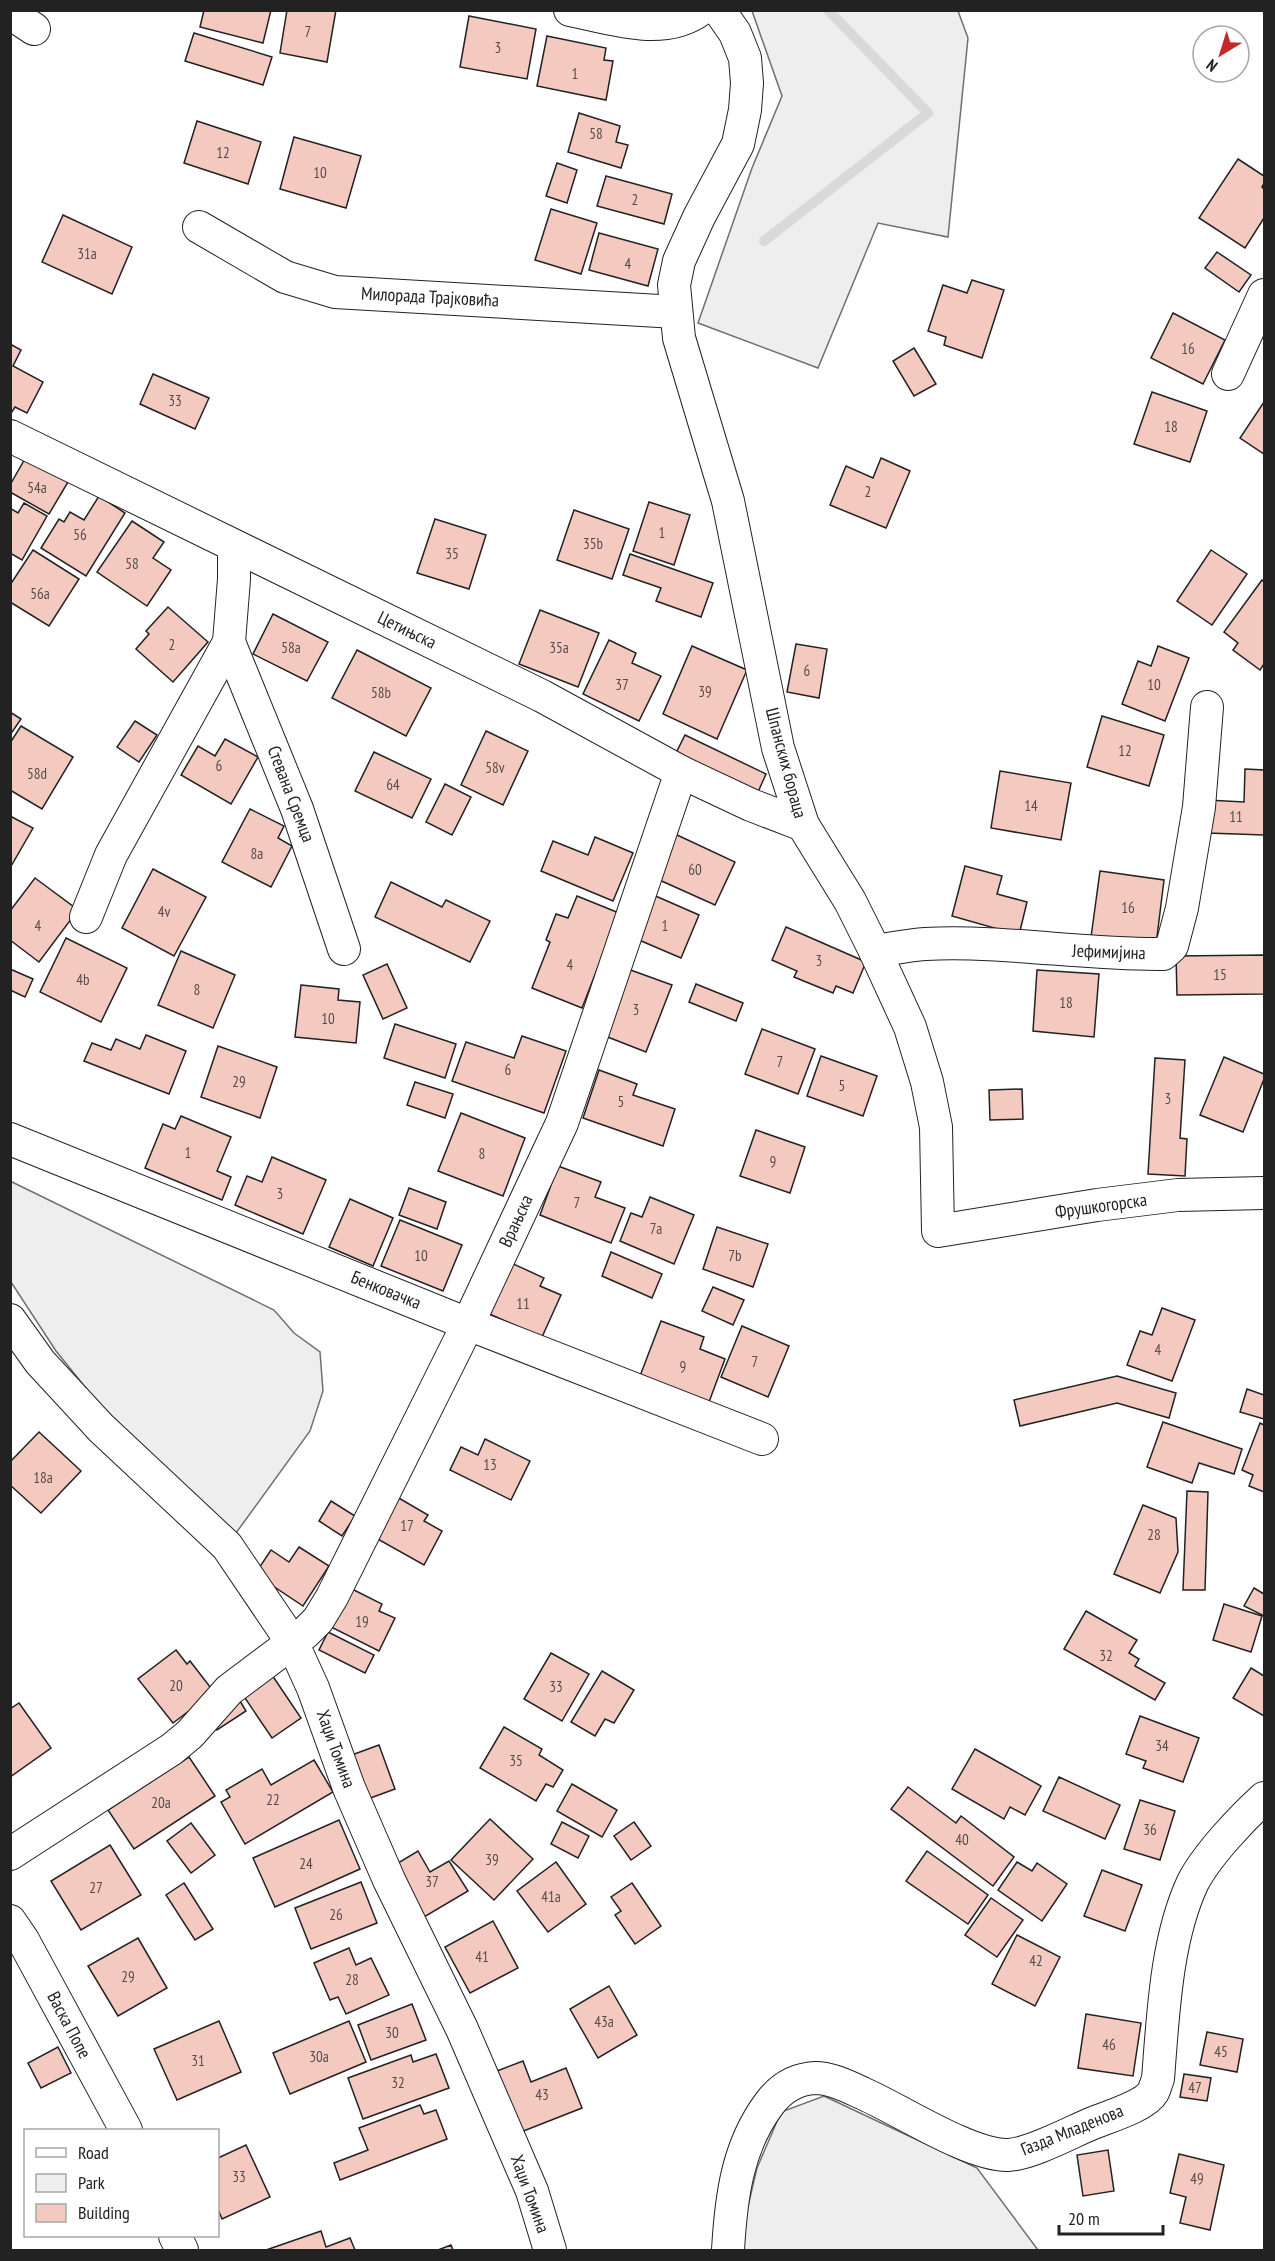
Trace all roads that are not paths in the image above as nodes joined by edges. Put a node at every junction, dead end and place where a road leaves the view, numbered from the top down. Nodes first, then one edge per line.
1 (570, 10) edge
2 (700, 10) edge
3 (719, 10) edge
4 (199, 227) dead end
5 (1264, 296) edge
6 (676, 312) junction
7 (1228, 374) dead end
8 (10, 436) edge
9 (234, 546) junction
10 (229, 642) junction
11 (1207, 707) dead end
12 (681, 772) junction
13 (803, 825) junction
14 (86, 917) dead end
15 (344, 949) dead end
16 (875, 951) junction
17 (10, 1139) edge
18 (1264, 1193) edge
19 (938, 1231) joint
20 (10, 1320) edge
21 (468, 1324) junction
22 (762, 1438) dead end
23 (292, 1642) junction
24 (1264, 1798) edge
25 (10, 1854) edge
26 (10, 1921) edge
27 (125, 2129) edge
28 (550, 2250) edge
29 (728, 2250) edge

1 - 2 street
3 - 6 street, Шпанских бораца
4 - 6 street, Милорада Трајковића
5 - 7 street
6 - 13 street, Шпанских бораца
8 - 9 street, Цетињска
9 - 10 street, Стевана Сремца
9 - 12 street, Цетињска
10 - 14 street, Стевана Сремца
10 - 15 street, Стевана Сремца
11 - 16 street, Јефимијина
12 - 13 street, Цетињска
12 - 21 street, Врањска
13 - 16 street, Шпанских бораца
16 - 19 street, Шпанских бораца
17 - 21 street, Бенковачка
18 - 19 street, Фрушкогорска
20 - 23 street, Хаџи Томина
21 - 22 street, Бенковачка
21 - 23 street, Врањска
23 - 25 street, Врањска
23 - 28 street, Хаџи Томина
24 - 29 street, Газда Младенова
26 - 27 street, Васка Попе

